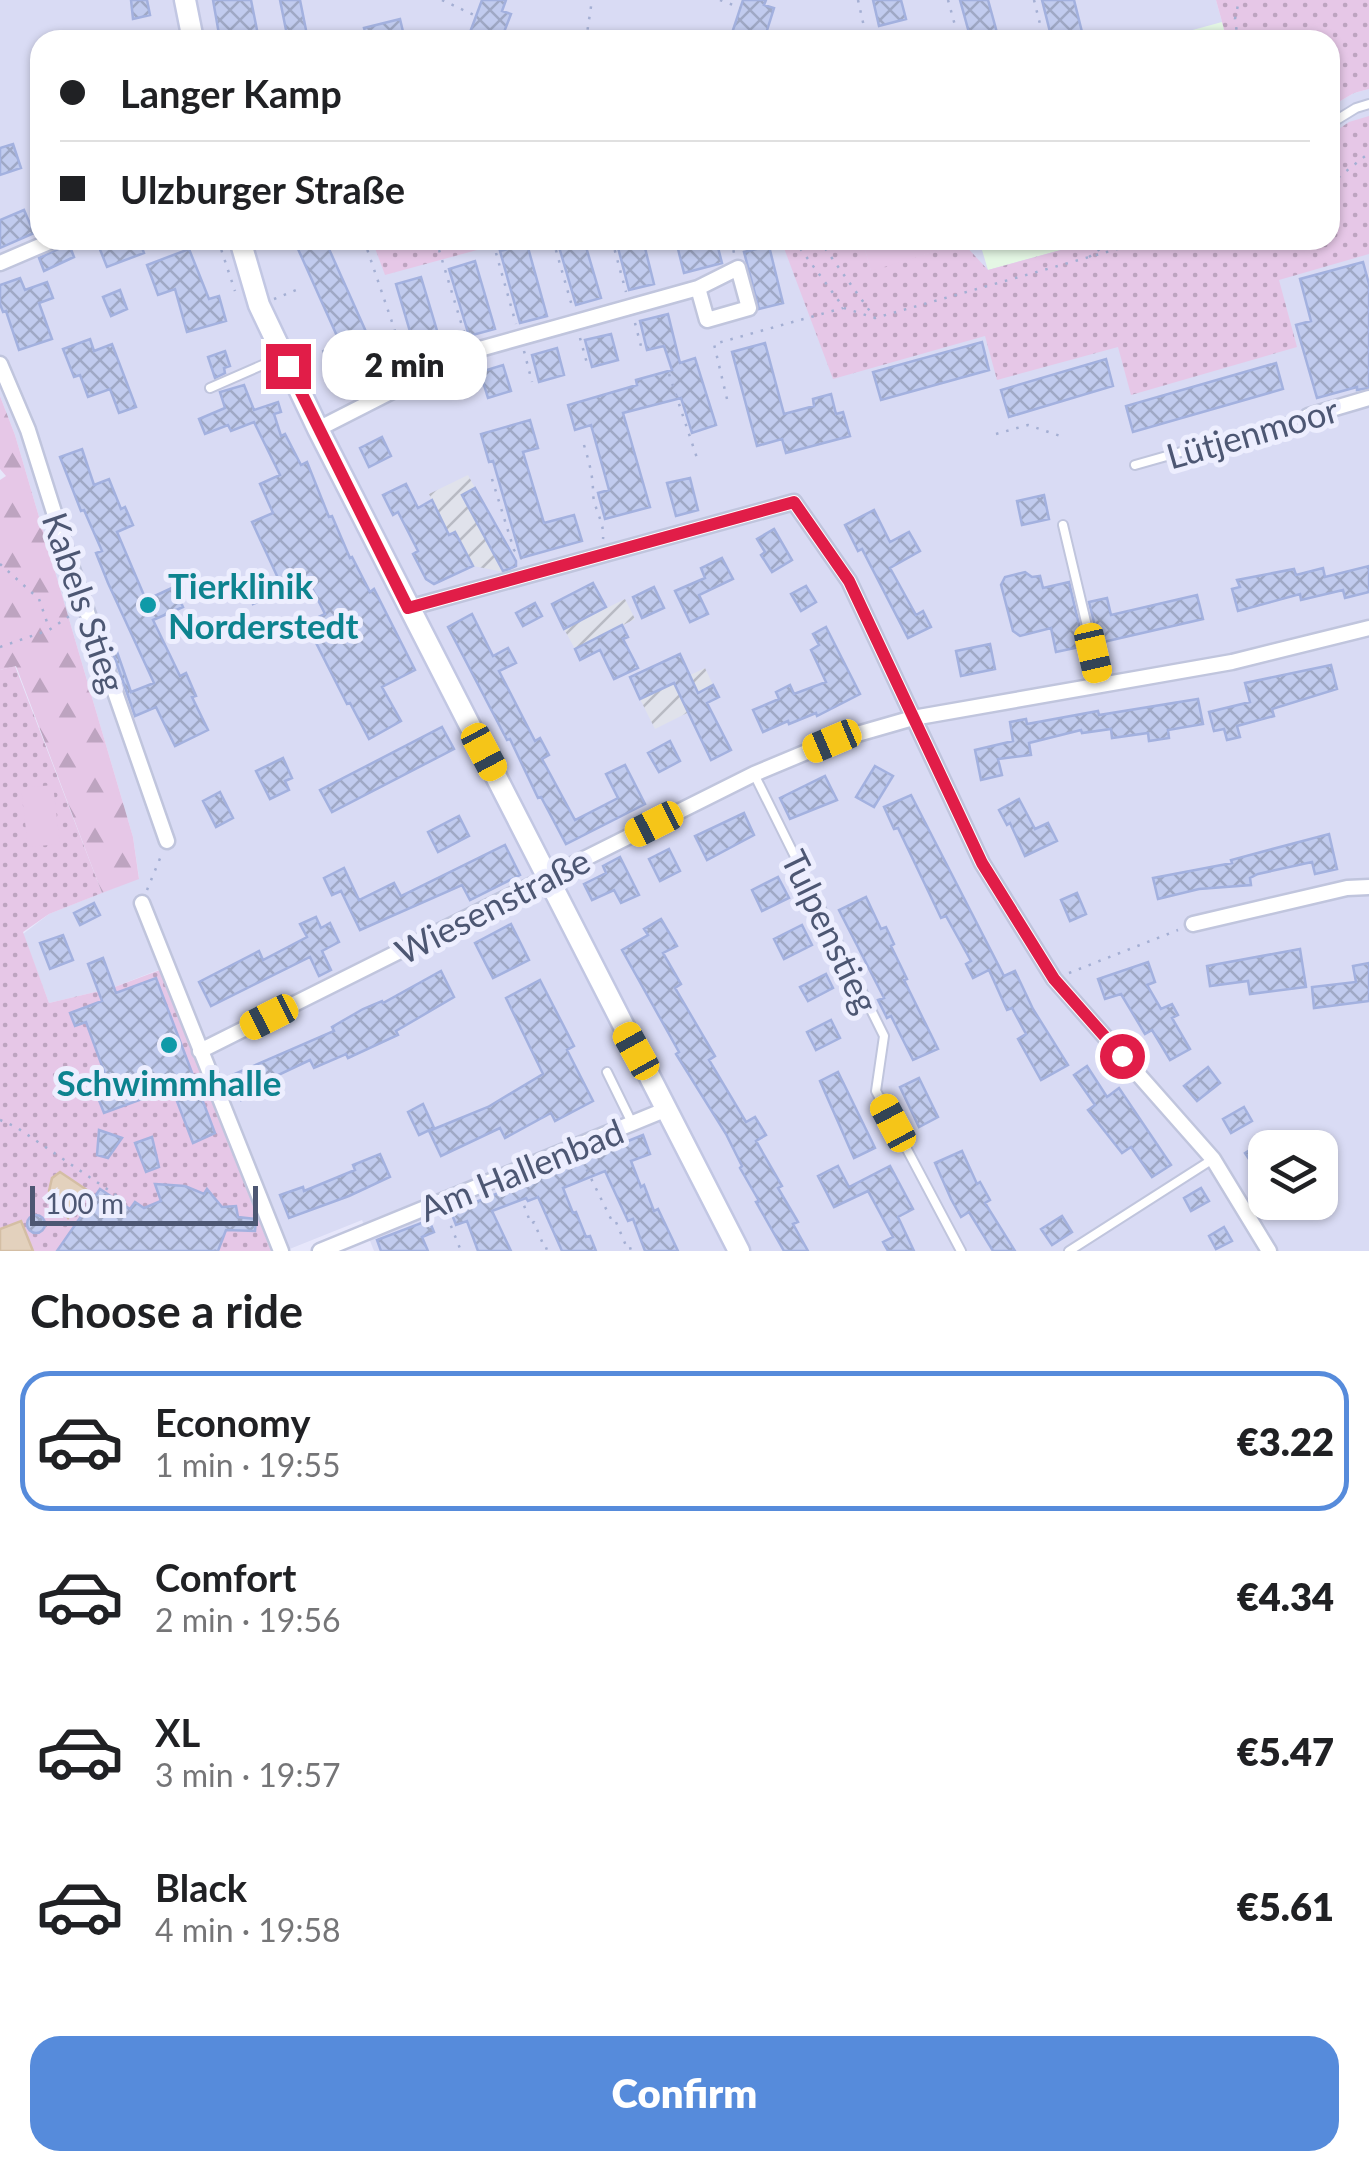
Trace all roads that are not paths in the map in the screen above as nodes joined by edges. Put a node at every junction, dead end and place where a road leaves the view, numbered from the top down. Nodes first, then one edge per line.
1 (185, 0) edge
2 (191, 30) edge
3 (1369, 104) edge
4 (1340, 118) edge
5 (32, 250) edge
6 (243, 250) edge
7 (0, 264) edge
8 (698, 288) dead end
9 (285, 361) junction
10 (0, 364) edge
11 (210, 388) dead end
12 (1369, 398) edge
13 (1308, 416) joint
14 (318, 429) junction
15 (1134, 465) dead end
16 (1063, 525) dead end
17 (408, 608) junction
18 (1369, 628) edge
19 (1101, 685) junction
20 (913, 718) junction
21 (754, 774) junction
22 (167, 841) road end
23 (549, 877) junction
24 (1369, 888) edge
25 (142, 903) road end
26 (1193, 924) road end
27 (200, 1051) junction
28 (606, 1072) dead end
29 (667, 1109) junction
30 (632, 1123) junction
31 (1213, 1160) junction
32 (281, 1251) edge
33 (320, 1251) edge
34 (739, 1251) edge
35 (962, 1251) edge
36 (1070, 1251) edge
37 (1269, 1251) edge

1 - 2 main road
3 - 4 lane
5 - 7 street
6 - 9 main road
8 - 14 street
9 - 11 lane
9 - 14 main road
10 - 22 street, Kabels Stieg
12 - 13 street, Lütjenmoor
13 - 15 lane, Lütjenmoor
14 - 17 main road
16 - 19 lane
17 - 20 street
17 - 23 main road
18 - 19 street, Wiesenstraße
19 - 20 street, Wiesenstraße
20 - 21 street, Wiesenstraße
20 - 31 street
21 - 23 street, Wiesenstraße
21 - 35 lane, Tulpenstieg
23 - 27 street, Wiesenstraße
23 - 29 main road
24 - 26 street
25 - 27 street
27 - 32 street
28 - 30 lane
29 - 30 street, Am Hallenbad
29 - 34 main road
30 - 33 street, Am Hallenbad
31 - 36 lane
31 - 37 street

